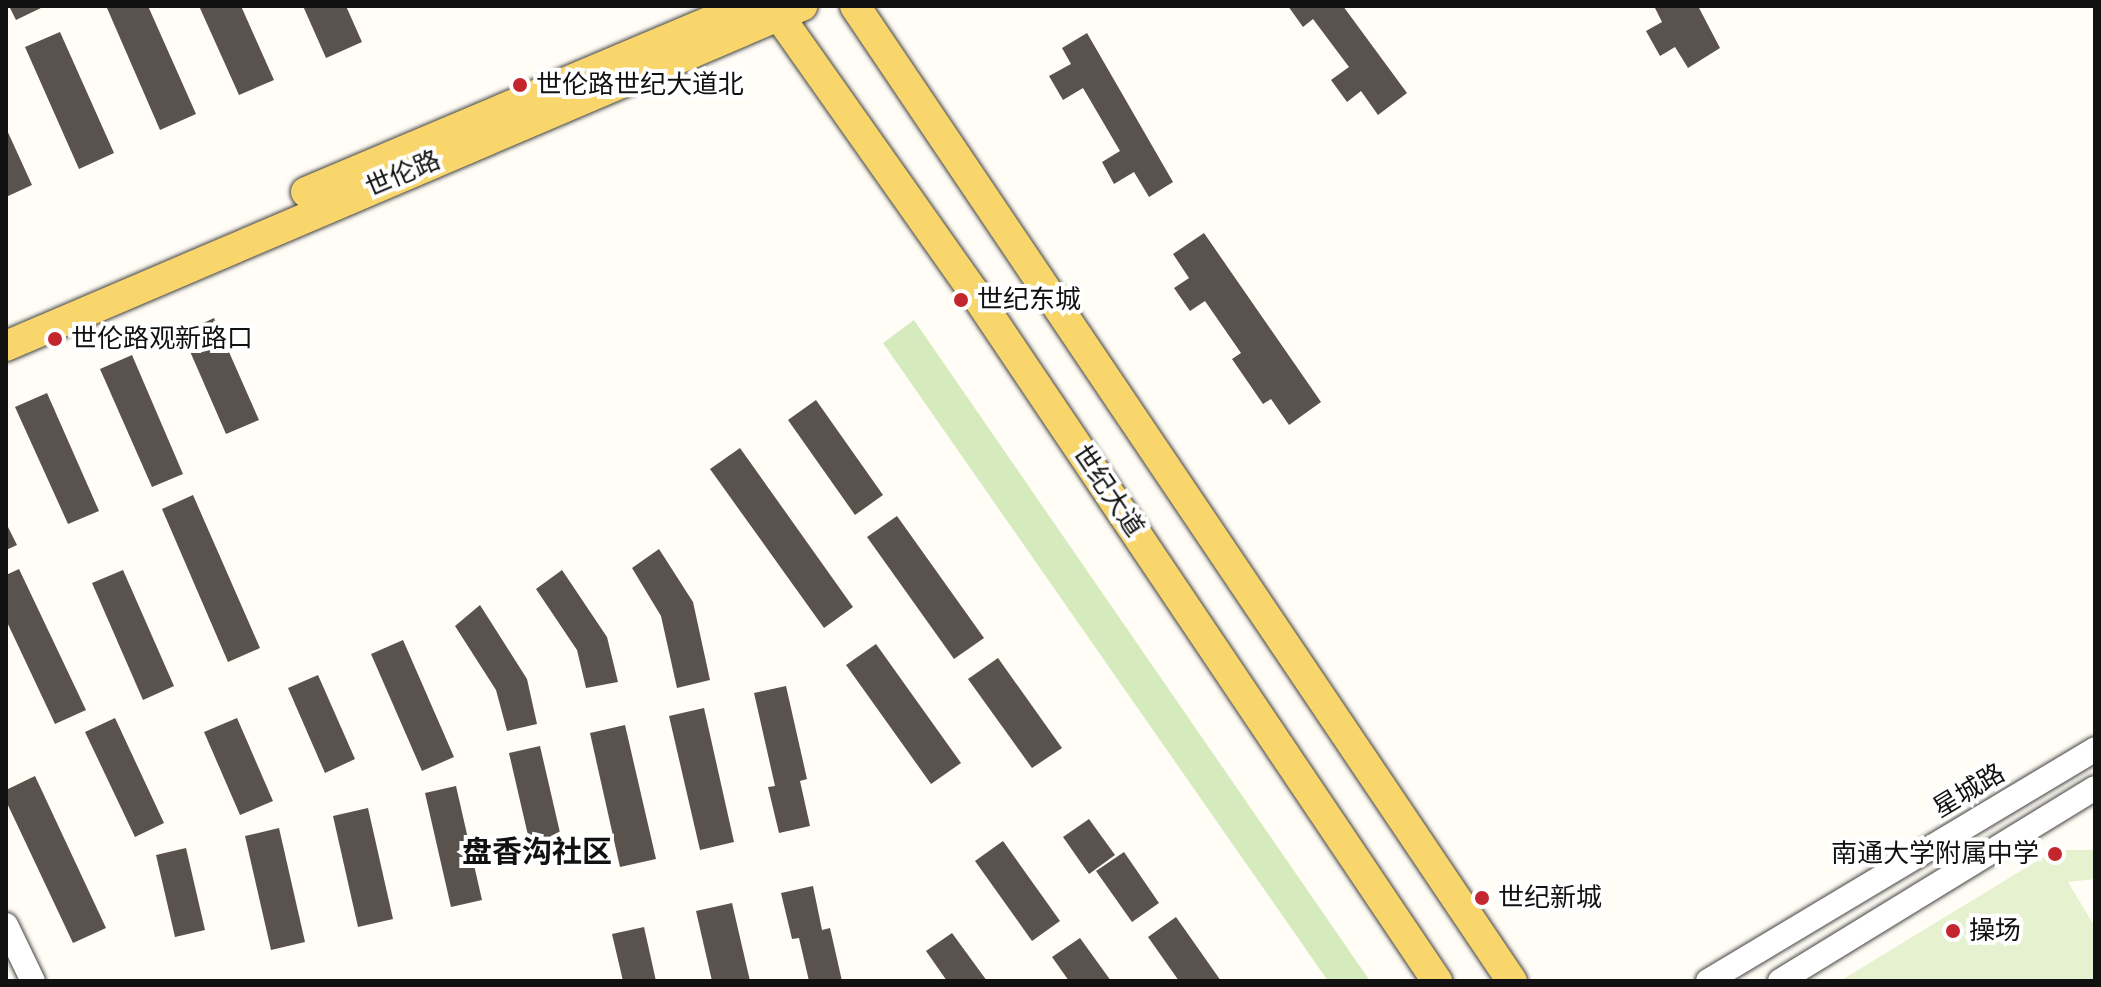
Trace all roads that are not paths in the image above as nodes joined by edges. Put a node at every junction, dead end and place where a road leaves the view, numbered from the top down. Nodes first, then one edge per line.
1 (747, 6) edge
2 (855, 6) edge
3 (784, 9) edge
4 (6, 324) edge
5 (6, 346) edge
6 (2095, 749) edge
7 (2095, 788) edge
8 (6, 925) edge
9 (33, 981) edge
10 (1437, 981) edge
11 (1512, 981) edge
12 (1708, 981) edge
13 (1780, 981) edge

1 - 4 main road, 世伦路
2 - 11 main road
3 - 5 main road, 世伦路
3 - 10 main road, 世纪大道
6 - 12 street, 星城路
7 - 13 street
8 - 9 street

